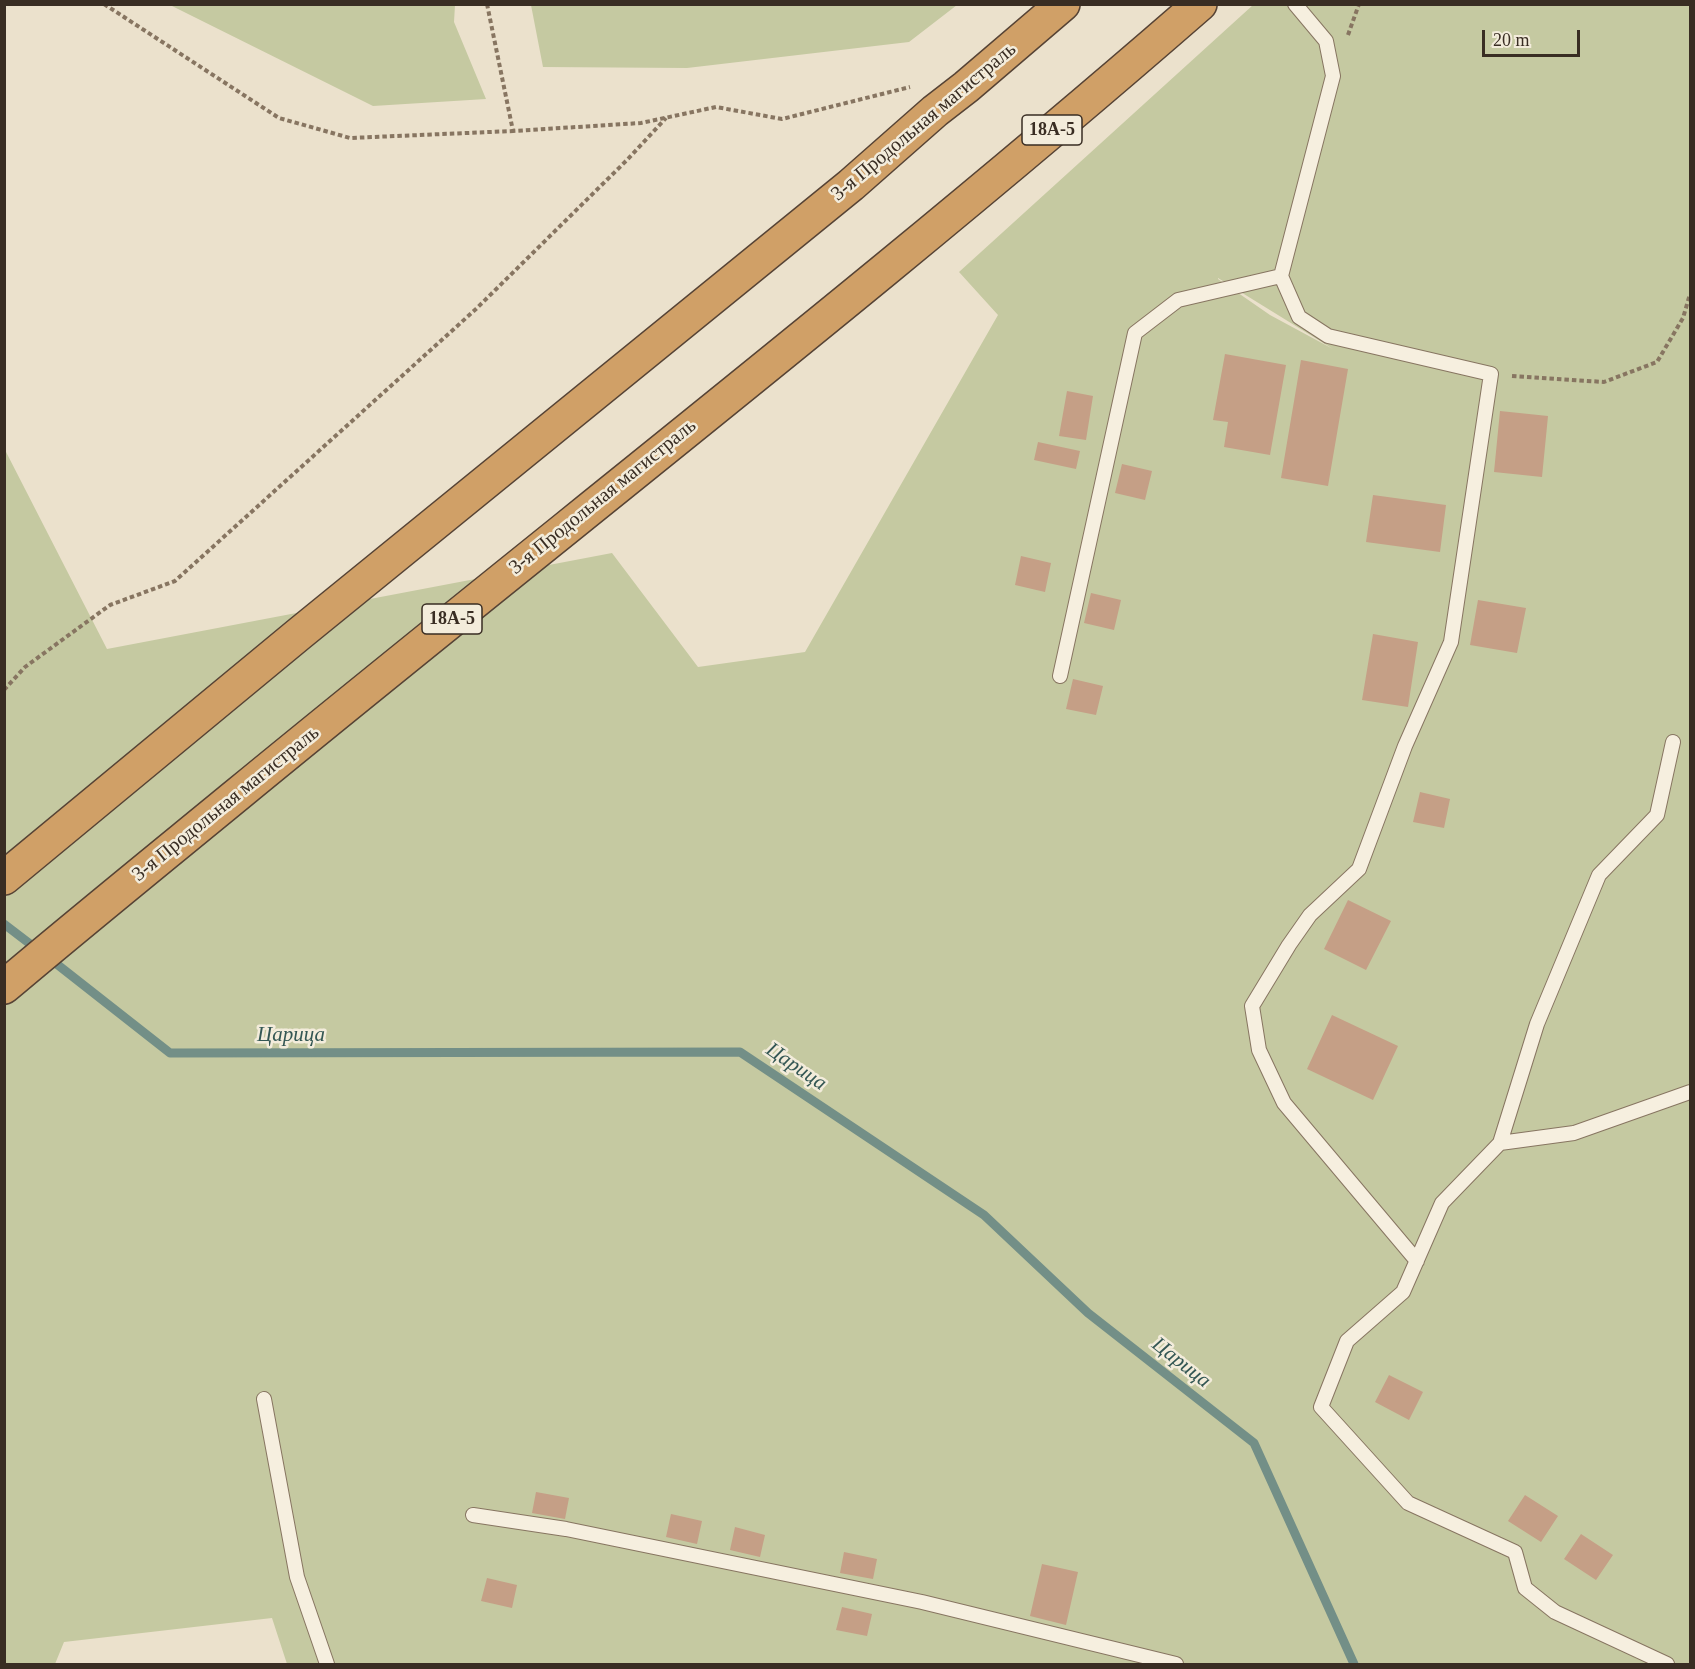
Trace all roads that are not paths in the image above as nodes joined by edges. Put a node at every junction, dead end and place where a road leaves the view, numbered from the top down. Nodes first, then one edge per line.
1 (1064, 4) edge
2 (1200, 4) edge
3 (1295, 4) edge
4 (1281, 276) junction
5 (1060, 676) dead end
6 (1672, 742) dead end
7 (4, 878) edge
8 (4, 987) edge
9 (1690, 1092) edge
10 (1500, 1143) junction
11 (1417, 1261) junction
12 (264, 1399) dead end
13 (473, 1515) dead end
14 (327, 1665) edge
15 (1176, 1665) edge
16 (1667, 1665) edge

1 - 7 highway, 3-я Продольная магистраль
2 - 8 highway, 3-я Продольная магистраль / 18А-5
3 - 4 lane
4 - 5 lane
4 - 11 lane
6 - 10 lane
9 - 10 lane
10 - 11 lane
11 - 16 lane
12 - 14 lane
13 - 15 lane

